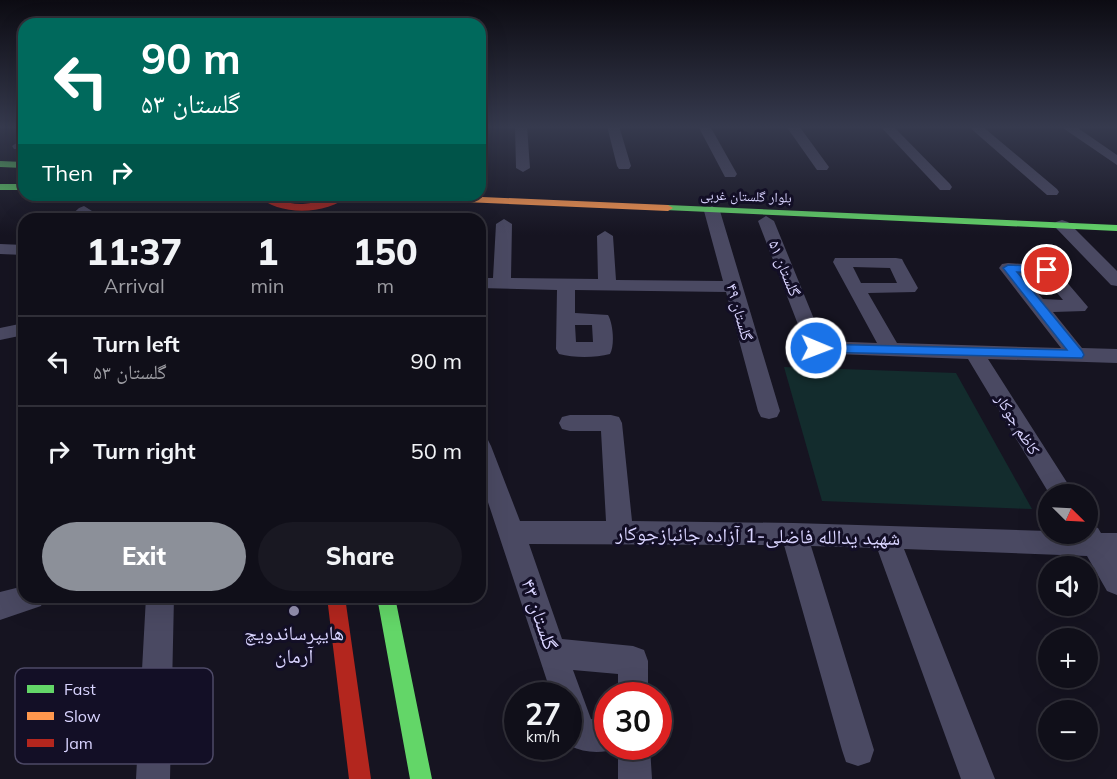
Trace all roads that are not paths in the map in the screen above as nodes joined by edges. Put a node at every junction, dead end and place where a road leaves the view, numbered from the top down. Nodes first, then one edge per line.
1 (523, 162) edge
2 (623, 162) edge
3 (724, 162) edge
4 (819, 162) edge
5 (921, 162) edge
6 (1017, 162) edge
7 (0, 164) edge
8 (18, 165) edge
9 (624, 166) dead end
10 (822, 167) dead end
11 (523, 168) dead end
12 (730, 174) dead end
13 (0, 187) edge
14 (945, 187) dead end
15 (18, 188) edge
16 (1052, 192) dead end
17 (486, 200) edge
18 (275, 201) edge
19 (328, 202) joint
20 (712, 211) junction
21 (325, 213) edge
22 (766, 220) dead end
23 (504, 224) dead end
24 (1062, 225) junction
25 (1117, 228) edge
26 (605, 236) dead end
27 (0, 249) edge
28 (18, 250) edge
29 (1117, 281) edge
30 (486, 283) edge
31 (502, 283) junction
32 (566, 283) junction
33 (607, 283) junction
34 (732, 286) junction
35 (854, 288) junction
36 (1037, 305) junction
37 (567, 319) junction
38 (18, 330) edge
39 (0, 334) edge
40 (891, 350) junction
41 (974, 353) junction
42 (1077, 355) junction
43 (1117, 356) edge
44 (769, 411) dead end
45 (570, 423) dead end
46 (486, 462) edge
47 (1056, 484) edge
48 (512, 532) junction
49 (620, 532) junction
50 (794, 534) junction
51 (886, 537) junction
52 (1100, 541) edge
53 (1117, 582) edge
54 (18, 601) edge
55 (160, 603) edge
56 (337, 603) edge
57 (388, 603) edge
58 (0, 606) edge
59 (553, 653) junction
60 (157, 668) edge
61 (563, 682) edge
62 (633, 682) edge
63 (582, 718) edge
64 (594, 736) edge
65 (858, 750) dead end
66 (634, 760) edge
67 (154, 764) edge
68 (153, 779) edge
69 (360, 779) edge
70 (421, 779) edge
71 (635, 779) edge
72 (978, 779) edge

1 - 11 street
2 - 9 street
3 - 12 street
4 - 10 street
5 - 14 street
6 - 16 street
7 - 8 main road
13 - 15 main road
17 - 20 main road, بلوار گلستان غربی
18 - 19 main road
19 - 21 main road
20 - 24 main road, بلوار گلستان غربی
20 - 34 street, گلستان ۴۹
22 - 40 street, گلستان ۵۱
23 - 31 street
24 - 25 main road, بلوار گلستان غربی
24 - 29 street
26 - 33 street
27 - 28 street
30 - 31 street
31 - 32 street
32 - 33 street
32 - 37 street
33 - 34 street
34 - 44 street, گلستان ۴۹
35 - 35 street
35 - 40 street
36 - 36 street
36 - 42 street
37 - 37 street
38 - 39 street
40 - 41 street
41 - 42 street
41 - 47 street, کاظم جوکار
42 - 43 street
45 - 49 street
46 - 48 street
48 - 49 street, شهید یدالله فاضلی-1 آزاده جانبازجوکار
48 - 59 street, گلستان ۴۳
49 - 50 street, شهید یدالله فاضلی-1 آزاده جانبازجوکار
50 - 51 street, شهید یدالله فاضلی-1 آزاده جانبازجوکار
50 - 65 street
51 - 52 street, شهید یدالله فاضلی-1 آزاده جانبازجوکار
51 - 72 street
52 - 53 street
54 - 58 street
55 - 60 street
56 - 69 main road
57 - 70 main road
59 - 61 street, گلستان ۴۳
59 - 62 street
63 - 64 street, گلستان ۴۳
66 - 71 street
67 - 68 street

